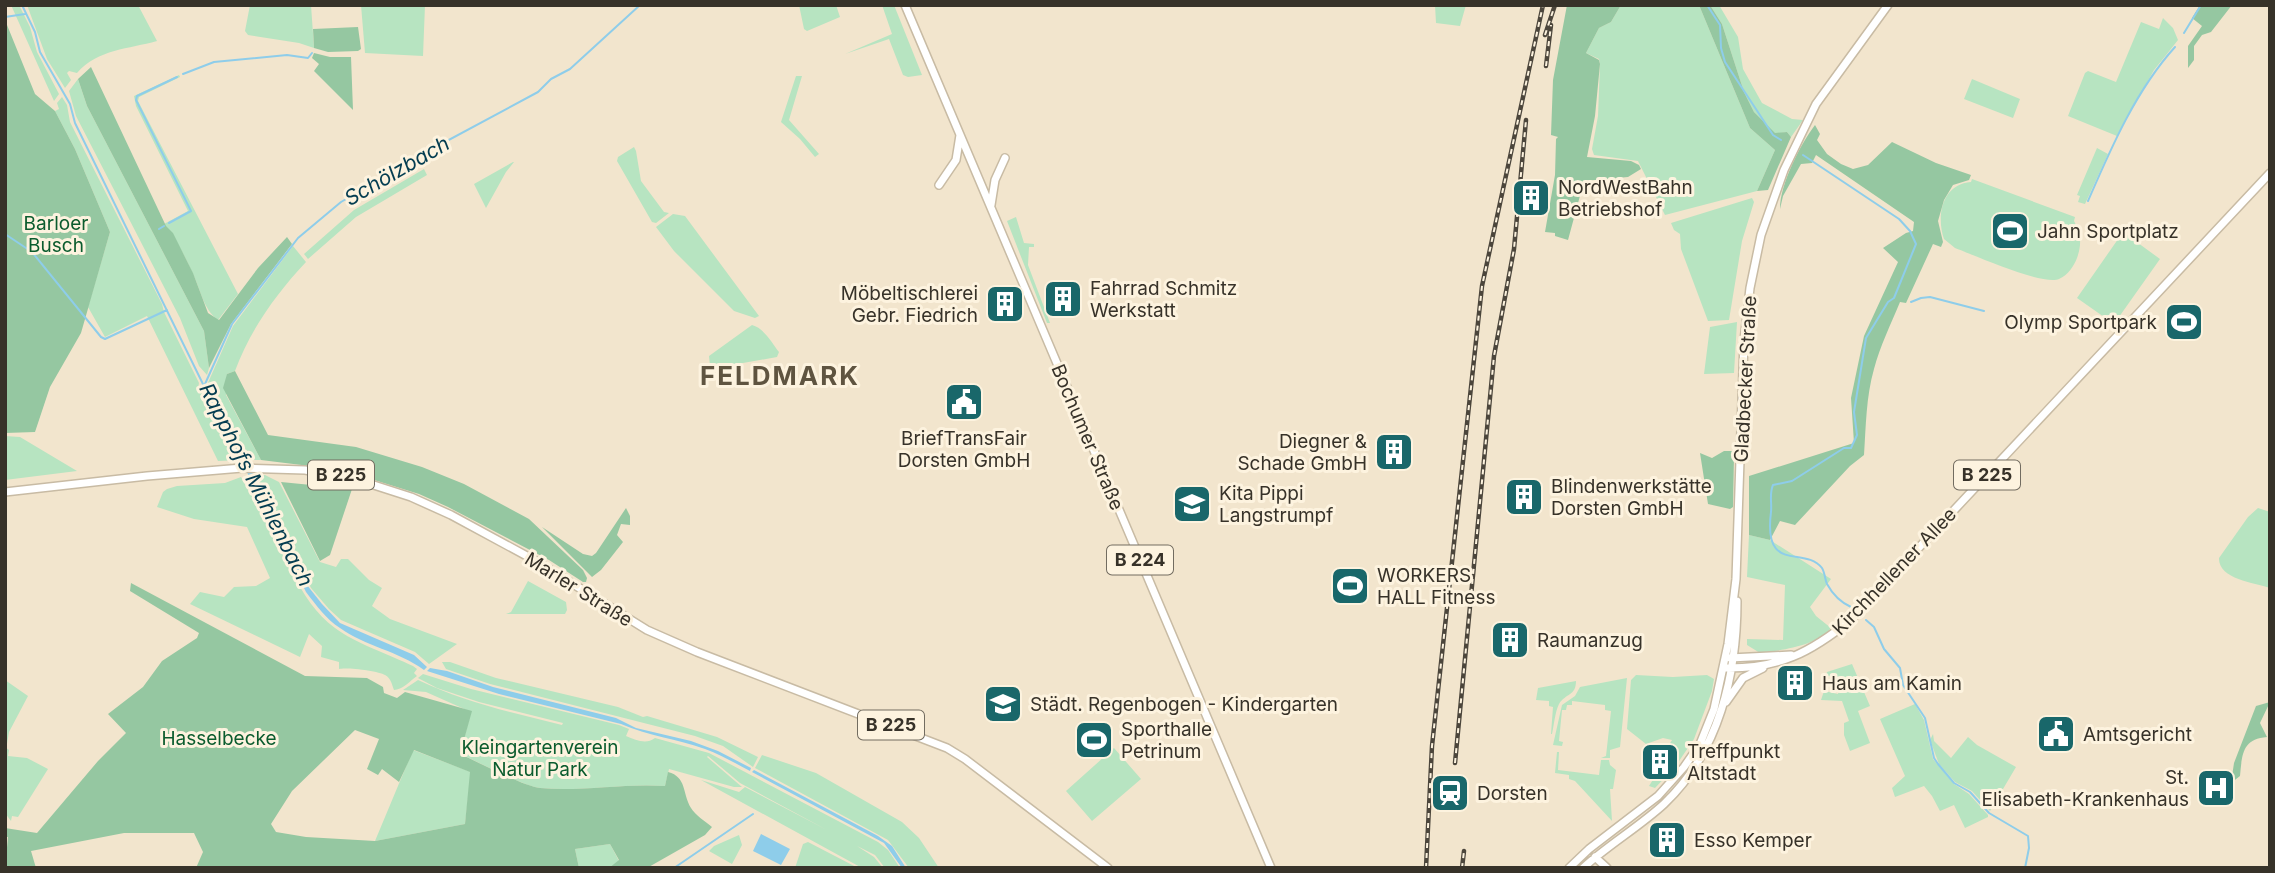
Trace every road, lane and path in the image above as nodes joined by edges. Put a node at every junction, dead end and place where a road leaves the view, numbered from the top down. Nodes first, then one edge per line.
1 (905, 5) edge
2 (1888, 5) edge
3 (960, 134) junction
4 (1005, 158) dead end
5 (2270, 173) edge
6 (939, 186) dead end
7 (991, 206) junction
8 (5, 492) edge
9 (1799, 654) junction
10 (1729, 658) junction
11 (1767, 665) junction
12 (1728, 668) junction
13 (1721, 712) junction
14 (1589, 849) junction
15 (1595, 857) junction
16 (1108, 868) edge
17 (1270, 868) edge
18 (1569, 868) edge
19 (1583, 868) edge
20 (1597, 868) edge
21 (1607, 868) edge

1 - 3 main road, Bochumer Straße / B 224
2 - 10 main road, Gladbecker Straße
3 - 6 main road
3 - 7 main road, Bochumer Straße / B 224
4 - 7 main road
5 - 9 main road, Kirchhellener Allee / B 225
7 - 17 main road, Bochumer Straße / B 224
8 - 16 main road, Marler Straße / B 225
9 - 10 main road, Kirchhellener Allee / B 225
9 - 11 main road, Kirchhellener Allee / B 225
10 - 12 main road, Gladbecker Straße
11 - 12 main road
11 - 13 main road, B 225
12 - 13 main road
12 - 14 main road
13 - 15 main road, B 225
14 - 15 main road
14 - 18 main road
15 - 19 main road, B 225
15 - 20 main road
15 - 21 main road

